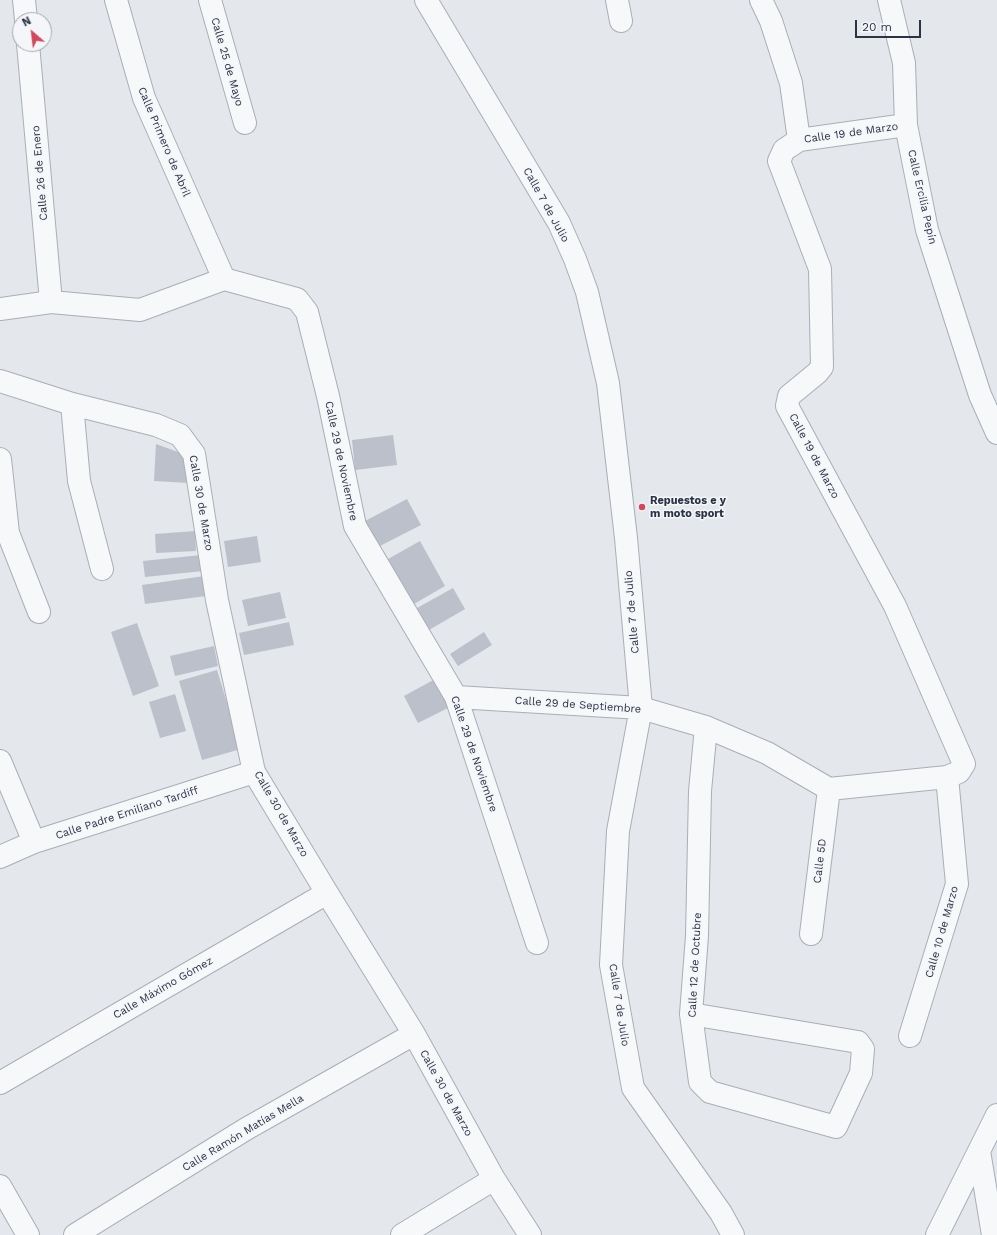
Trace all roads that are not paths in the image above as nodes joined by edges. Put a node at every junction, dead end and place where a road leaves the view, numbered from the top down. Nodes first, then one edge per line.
1 (24, 0) edge
2 (116, 0) edge
3 (210, 0) edge
4 (426, 0) edge
5 (761, 0) edge
6 (889, 0) edge
7 (25, 12) edge
8 (29, 52) edge
9 (245, 123) dead end
10 (906, 125) junction
11 (799, 140) junction
12 (224, 279) junction
13 (51, 302) junction
14 (0, 309) edge
15 (0, 381) edge
16 (72, 404) junction
17 (997, 433) edge
18 (0, 458) edge
19 (102, 569) dead end
20 (39, 612) dead end
21 (456, 697) junction
22 (641, 708) junction
23 (706, 727) junction
24 (0, 761) edge
25 (956, 770) junction
26 (254, 772) junction
27 (829, 789) junction
28 (34, 842) junction
29 (0, 857) edge
30 (327, 893) junction
31 (811, 934) dead end
32 (537, 943) dead end
33 (691, 1014) junction
34 (414, 1034) junction
35 (910, 1036) dead end
36 (0, 1083) edge
37 (997, 1115) edge
38 (979, 1151) junction
39 (494, 1179) junction
40 (0, 1186) edge
41 (28, 1235) edge
42 (75, 1235) edge
43 (402, 1235) edge
44 (530, 1235) edge
45 (733, 1235) edge
46 (937, 1235) edge
47 (993, 1235) edge

1 - 7 street
2 - 12 street, Calle Primero de Abril
3 - 9 street, Calle 25 de Mayo
4 - 22 street, Calle 7 de Julio
5 - 11 street
6 - 10 street, Calle Ercilia Pepín
8 - 13 street, Calle 26 de Enero
10 - 11 street, Calle 19 de Marzo
10 - 17 street, Calle Ercilia Pepín
11 - 25 street, Calle 19 de Marzo
12 - 13 street
12 - 21 street, Calle 29 de Noviembre
13 - 14 street
15 - 16 street, Calle 30 de Marzo
16 - 19 street
16 - 26 street, Calle 30 de Marzo
18 - 20 street
21 - 22 street, Calle 29 de Septiembre
21 - 32 street, Calle 29 de Noviembre
22 - 23 street, Calle 29 de Septiembre
22 - 45 street, Calle 7 de Julio
23 - 27 street, Calle 29 de Septiembre
23 - 33 street, Calle 12 de Octubre
24 - 28 street
25 - 27 street
25 - 35 street, Calle 10 de Marzo
26 - 28 street, Calle Padre Emiliano Tardiff
26 - 30 street, Calle 30 de Marzo
27 - 31 street, Calle 5D
28 - 29 street, Calle Padre Emiliano Tardiff
30 - 34 street, Calle 30 de Marzo
30 - 36 street, Calle Máximo Gómez
33 - 33 street, Calle 12 de Octubre
34 - 39 street, Calle 30 de Marzo
34 - 42 street, Calle Ramón Matías Mella
37 - 38 street
38 - 46 street
38 - 47 street
39 - 43 street
39 - 44 street, Calle 30 de Marzo
40 - 41 street

